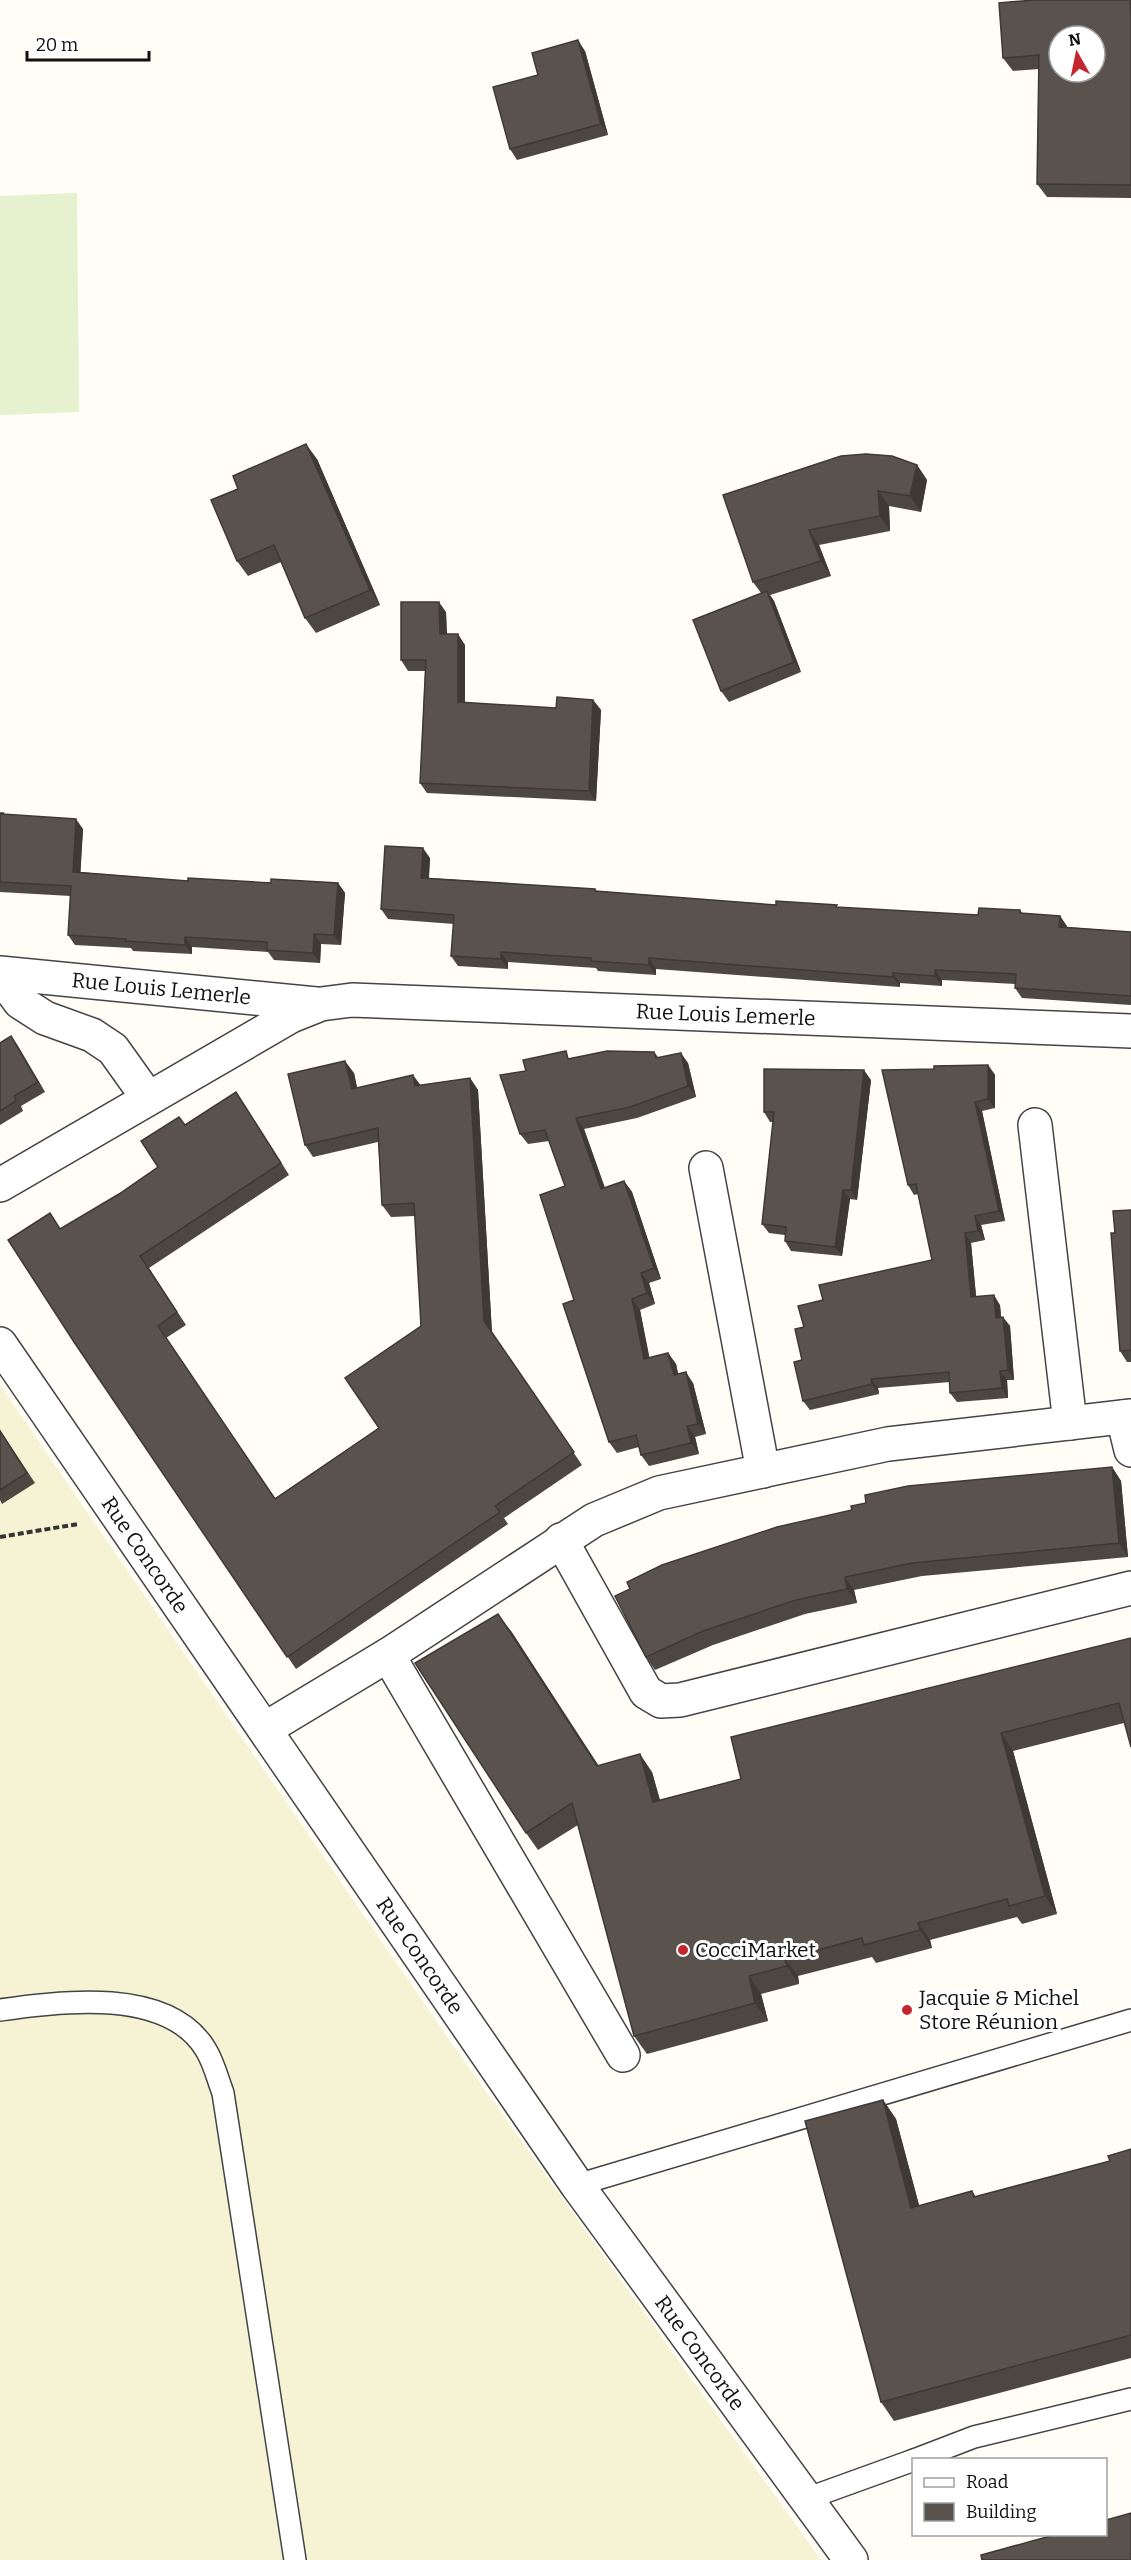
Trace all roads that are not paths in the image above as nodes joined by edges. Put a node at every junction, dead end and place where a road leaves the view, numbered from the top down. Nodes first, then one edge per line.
1 (0, 974) edge
2 (321, 1005) junction
3 (1131, 1031) edge
4 (148, 1098) junction
5 (1035, 1125) dead end
6 (706, 1167) dead end
7 (0, 1185) edge
8 (0, 1344) edge
9 (1127, 1416) edge
10 (1070, 1423) junction
11 (1131, 1450) edge
12 (762, 1471) junction
13 (561, 1540) junction
14 (1131, 1588) edge
15 (388, 1655) junction
16 (265, 1729) junction
17 (0, 2010) edge
18 (1131, 2020) edge
19 (623, 2055) dead end
20 (577, 2185) junction
21 (1131, 2399) edge
22 (919, 2458) edge
23 (912, 2461) edge
24 (806, 2499) junction
25 (295, 2560) edge
26 (851, 2560) edge

1 - 2 street, Rue Louis Lemerle
1 - 4 street, Rue Louis Lemerle
2 - 3 street, Rue Louis Lemerle
2 - 4 street, Rue Louis Lemerle
4 - 7 street, Rue Louis Lemerle
5 - 10 street
6 - 12 street
8 - 16 street, Rue Concorde
9 - 10 street
9 - 11 street
10 - 12 street
12 - 13 street
13 - 14 street
13 - 15 street
15 - 16 street
15 - 19 street
16 - 20 street, Rue Concorde
17 - 25 lane
18 - 20 lane
20 - 24 street, Rue Concorde
21 - 22 lane
23 - 24 lane
24 - 26 street, Rue Concorde

